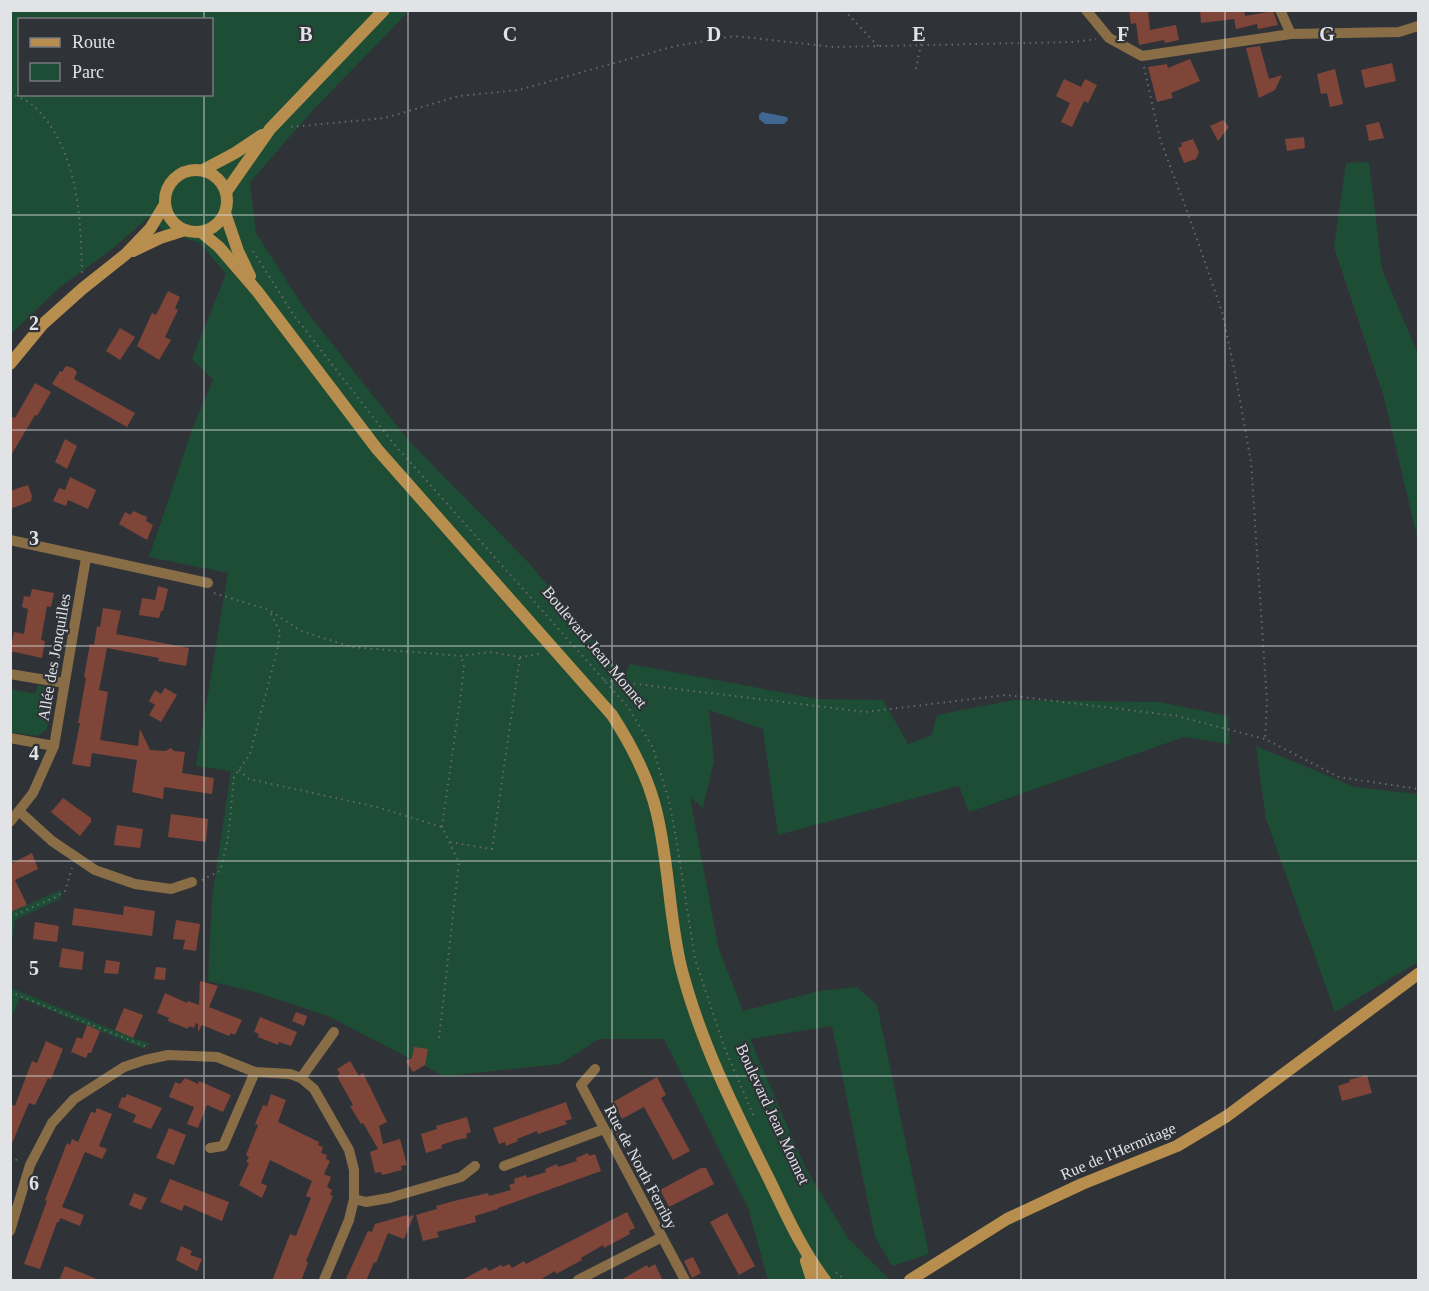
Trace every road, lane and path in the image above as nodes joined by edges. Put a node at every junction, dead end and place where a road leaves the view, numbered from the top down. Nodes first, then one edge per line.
1 (384, 10) edge
2 (844, 10) edge
3 (1086, 10) edge
4 (1280, 10) edge
5 (1419, 26) edge
6 (1291, 34) junction
7 (1109, 38) junction
8 (921, 44) junction
9 (878, 46) junction
10 (1142, 56) junction
11 (916, 69) dead end
12 (10, 93) edge
13 (270, 129) junction
14 (203, 170) junction
15 (226, 192) junction
16 (165, 204) junction
17 (225, 213) junction
18 (185, 230) junction
19 (201, 232) junction
20 (249, 244) dead end
21 (126, 254) junction
22 (82, 289) junction
23 (257, 291) junction
24 (10, 364) edge
25 (10, 540) edge
26 (86, 558) junction
27 (208, 583) joint
28 (269, 610) junction
29 (571, 643) junction
30 (554, 648) junction
31 (461, 656) junction
32 (520, 657) junction
33 (10, 674) edge
34 (604, 680) junction
35 (64, 683) junction
36 (10, 738) edge
37 (1265, 739) junction
38 (54, 746) junction
39 (239, 770) junction
40 (1419, 789) edge
41 (20, 812) junction
42 (10, 822) edge
43 (442, 827) junction
44 (450, 842) junction
45 (75, 857) junction
46 (192, 882) joint
47 (10, 917) edge
48 (1419, 974) edge
49 (10, 992) edge
50 (334, 1032) dead end
51 (439, 1038) dead end
52 (148, 1059) junction
53 (595, 1070) dead end
54 (255, 1072) junction
55 (301, 1078) junction
56 (758, 1125) dead end
57 (604, 1129) junction
58 (210, 1148) dead end
59 (475, 1166) dead end
60 (504, 1166) dead end
61 (354, 1199) junction
62 (10, 1231) edge
63 (662, 1237) junction
64 (798, 1238) junction
65 (832, 1269) dead end
66 (324, 1281) edge
67 (578, 1281) edge
68 (685, 1281) edge
69 (812, 1281) edge
70 (825, 1281) edge
71 (844, 1281) edge
72 (910, 1281) edge

1 - 13 street
2 - 9 path
3 - 7 street
4 - 6 street
5 - 6 street
6 - 10 street
7 - 8 path
7 - 10 street
8 - 9 path
8 - 11 path
9 - 13 path
10 - 37 path
12 - 22 path
13 - 14 street
13 - 15 street
14 - 15 street
14 - 16 street
15 - 17 street
16 - 18 street
16 - 21 street
17 - 19 street
17 - 23 street, Boulevard Jean Monnet
18 - 19 street
18 - 21 street
19 - 23 street, Boulevard Jean Monnet
20 - 29 path, Boulevard Jean Monnet
21 - 22 street
22 - 24 street
23 - 30 street, Boulevard Jean Monnet
25 - 26 street
26 - 27 street
26 - 35 street, Allée des Jonquilles
27 - 28 path
28 - 31 path
28 - 39 path
29 - 30 path
29 - 34 path, Boulevard Jean Monnet
30 - 32 path
30 - 64 street, Boulevard Jean Monnet
31 - 32 path
31 - 43 path
32 - 44 path
33 - 35 street
34 - 37 path
34 - 56 path, Boulevard Jean Monnet
35 - 38 street, Allée des Jonquilles
36 - 38 street
37 - 40 path
38 - 41 street, Allée des Jonquilles
39 - 43 path
39 - 46 path
41 - 42 street, Allée des Jonquilles
41 - 45 street
43 - 44 path
44 - 51 path
45 - 46 street
45 - 47 path
48 - 72 street, Rue de l'Hermitage
49 - 52 path
50 - 55 street
52 - 54 street
52 - 62 street
53 - 57 street, Rue de North Ferriby
54 - 55 street
54 - 58 street
55 - 61 street
57 - 60 street
57 - 63 street, Rue de North Ferriby
59 - 61 street
61 - 66 street
63 - 67 street
63 - 68 street, Rue de North Ferriby
64 - 69 street, Boulevard Jean Monnet
64 - 70 street, Boulevard Jean Monnet
65 - 71 path

